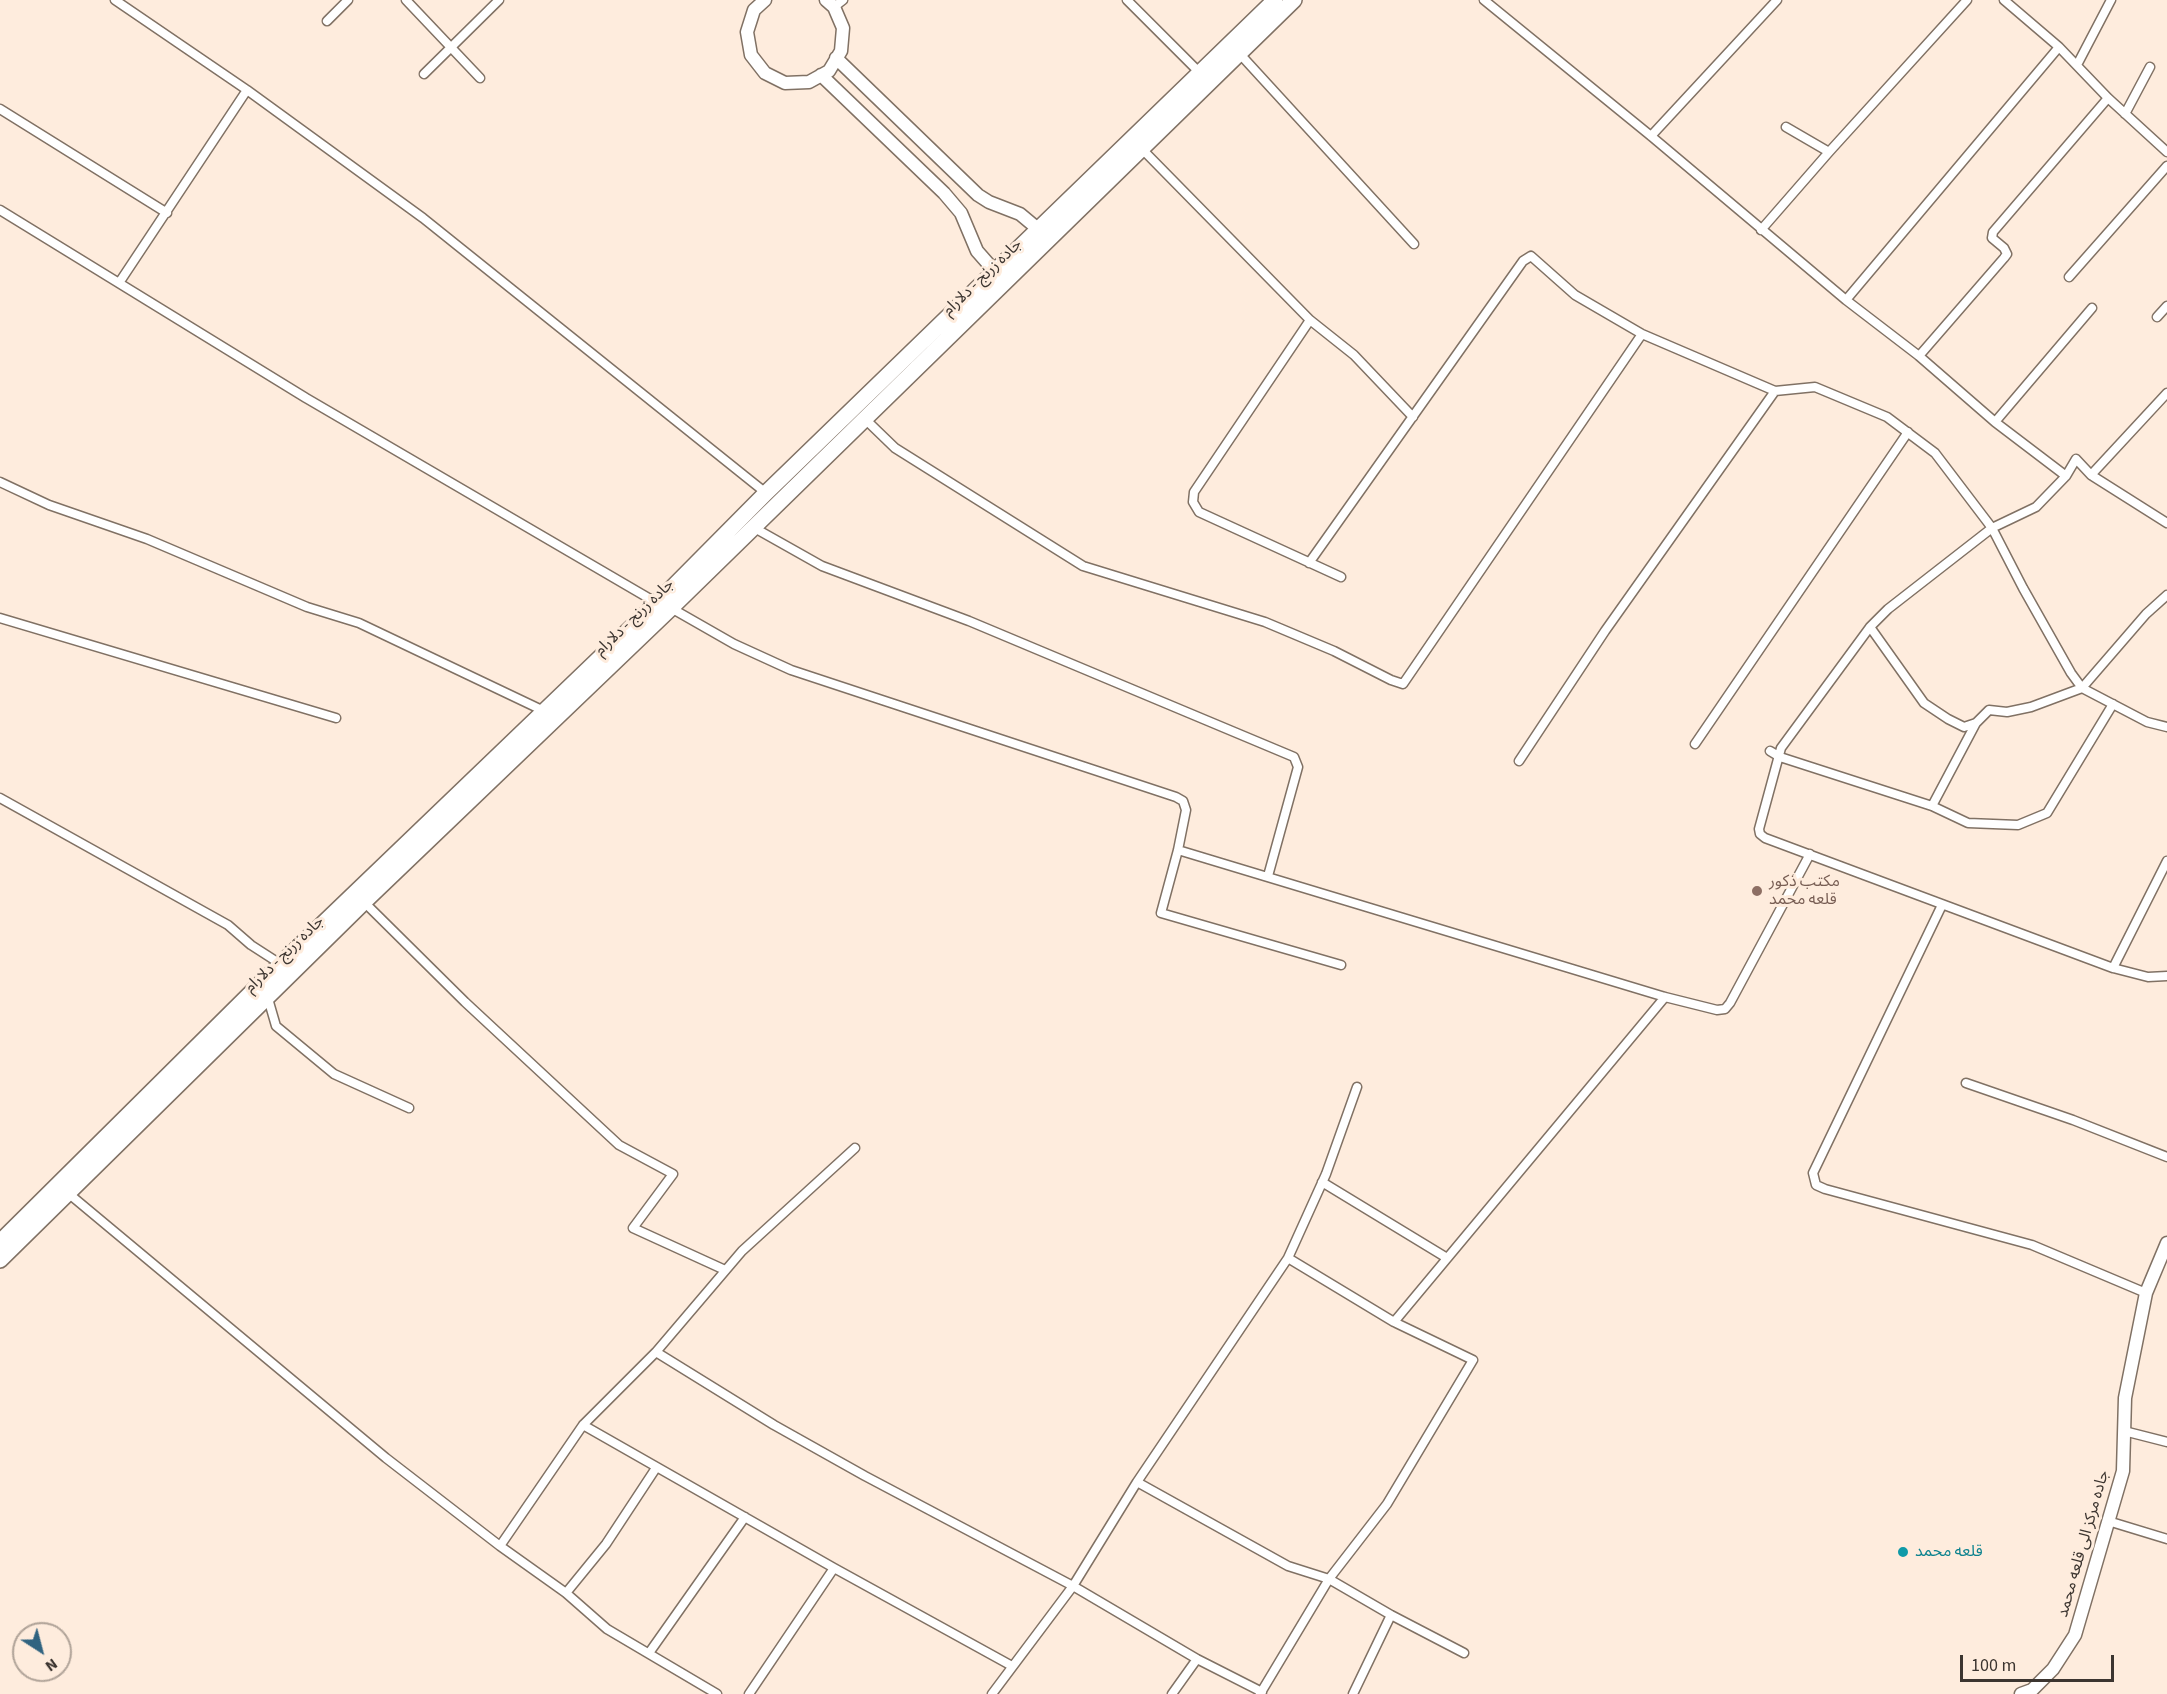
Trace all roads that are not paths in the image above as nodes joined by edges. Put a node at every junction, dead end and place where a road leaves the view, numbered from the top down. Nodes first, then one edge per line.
1 (115, 0) edge
2 (348, 0) edge
3 (406, 0) edge
4 (499, 0) edge
5 (744, 0) edge
6 (765, 0) edge
7 (1127, 0) edge
8 (1275, 0) edge
9 (1294, 0) edge
10 (1484, 0) edge
11 (1777, 0) edge
12 (1967, 0) edge
13 (2004, 0) edge
14 (2111, 0) edge
15 (834, 2) edge
16 (754, 10) junction
17 (327, 21) dead end
18 (451, 47) junction
19 (2059, 47) junction
20 (1239, 53) junction
21 (836, 58) junction
22 (2077, 65) junction
23 (2150, 67) dead end
24 (1200, 73) junction
25 (424, 74) dead end
26 (821, 75) junction
27 (480, 78) dead end
28 (247, 90) junction
29 (2108, 98) junction
30 (0, 109) edge
31 (2125, 114) junction
32 (1786, 127) dead end
33 (1651, 136) junction
34 (1141, 148) junction
35 (1828, 152) junction
36 (2167, 152) edge
37 (2167, 166) edge
38 (0, 210) edge
39 (167, 213) junction
40 (1761, 230) junction
41 (1044, 235) junction
42 (1414, 244) dead end
43 (999, 276) junction
44 (2069, 277) dead end
45 (119, 283) junction
46 (1846, 300) junction
47 (2167, 306) edge
48 (2092, 308) dead end
49 (2157, 317) dead end
50 (1310, 320) junction
51 (1642, 334) junction
52 (1919, 356) junction
53 (1775, 391) junction
54 (2167, 393) edge
55 (1413, 417) junction
56 (865, 419) junction
57 (1995, 422) junction
58 (1908, 432) junction
59 (2091, 475) junction
60 (2066, 476) junction
61 (0, 482) edge
62 (765, 493) junction
63 (747, 523) junction
64 (2167, 523) edge
65 (1992, 528) junction
66 (1309, 563) junction
67 (1341, 577) dead end
68 (2167, 595) edge
69 (664, 606) junction
70 (0, 618) edge
71 (1870, 627) junction
72 (2082, 688) junction
73 (2113, 704) junction
74 (544, 711) junction
75 (336, 718) dead end
76 (1976, 723) junction
77 (2167, 727) edge
78 (1695, 744) dead end
79 (1770, 752) dead end
80 (1780, 757) junction
81 (1519, 761) dead end
82 (0, 798) edge
83 (1932, 806) junction
84 (1178, 850) junction
85 (1810, 854) junction
86 (2167, 861) edge
87 (1268, 876) junction
88 (364, 902) junction
89 (1942, 905) junction
90 (1341, 964) dead end
91 (282, 965) junction
92 (2113, 968) junction
93 (2167, 976) edge
94 (263, 992) junction
95 (1665, 997) junction
96 (1966, 1083) dead end
97 (1357, 1087) dead end
98 (409, 1108) dead end
99 (855, 1148) dead end
100 (2167, 1157) edge
101 (1322, 1182) junction
102 (68, 1193) junction
103 (0, 1242) edge
104 (2167, 1243) edge
105 (1288, 1258) junction
106 (1447, 1258) junction
107 (0, 1260) edge
108 (725, 1270) junction
109 (2146, 1293) junction
110 (1394, 1322) junction
111 (656, 1352) junction
112 (583, 1425) junction
113 (2124, 1431) junction
114 (2167, 1442) edge
115 (656, 1468) junction
116 (1137, 1482) junction
117 (745, 1517) junction
118 (2108, 1521) junction
119 (2167, 1539) edge
120 (500, 1546) junction
121 (834, 1568) junction
122 (1329, 1579) junction
123 (1073, 1586) junction
124 (566, 1593) junction
125 (1391, 1615) junction
126 (649, 1653) junction
127 (1464, 1653) dead end
128 (1197, 1659) junction
129 (1012, 1666) junction
130 (1261, 1693) edge
131 (717, 1694) edge
132 (749, 1694) edge
133 (992, 1694) edge
134 (1172, 1694) edge
135 (1353, 1694) edge
136 (2021, 1694) edge

1 - 28 street
2 - 17 street
3 - 18 street
4 - 18 street
5 - 16 street
6 - 16 street
7 - 24 street
8 - 24 highway, جاده زرنج - دلارام
9 - 20 highway, جاده زرنج - دلارام
10 - 33 street
11 - 33 street
12 - 35 street
13 - 19 street
14 - 22 street
15 - 21 street
16 - 26 street
18 - 25 street
18 - 27 street
19 - 22 street
19 - 46 street
20 - 34 highway, جاده زرنج - دلارام
20 - 42 street
21 - 26 street
21 - 41 street
22 - 29 street
23 - 31 street
24 - 41 highway, جاده زرنج - دلارام
26 - 43 street
28 - 39 street
28 - 62 street
29 - 31 street
29 - 52 street
30 - 39 street
31 - 36 street
32 - 35 street
33 - 40 street
34 - 41 highway, جاده زرنج - دلارام
34 - 50 street
35 - 40 street
37 - 44 street
38 - 45 street
39 - 45 street
40 - 46 street
41 - 43 highway, جاده زرنج - دلارام
43 - 56 highway, جاده زرنج - دلارام
43 - 62 highway, جاده زرنج - دلارام
45 - 69 street
46 - 52 street
47 - 49 street
48 - 57 street
50 - 55 street
50 - 66 street
51 - 53 street
51 - 55 street
51 - 56 street
52 - 57 street
53 - 58 street
53 - 81 street
54 - 59 street
55 - 66 street
56 - 63 highway, جاده زرنج - دلارام
57 - 60 street
58 - 65 street
58 - 78 street
59 - 60 street
59 - 64 street
60 - 65 street
61 - 74 street
62 - 63 highway, جاده زرنج - دلارام
63 - 69 highway, جاده زرنج - دلارام
63 - 87 street
65 - 71 street
65 - 72 street
66 - 67 street
68 - 72 street
69 - 74 highway, جاده زرنج - دلارام
69 - 84 street
69 - 88 highway, جاده زرنج - دلارام
70 - 75 street
71 - 76 street
71 - 80 street
72 - 73 street
72 - 76 street
73 - 77 street
73 - 83 street
74 - 91 highway, جاده زرنج - دلارام
76 - 83 street
79 - 80 street
80 - 83 street
80 - 85 street
82 - 91 street
84 - 87 street
84 - 90 street
85 - 89 street
85 - 95 street
86 - 92 street
87 - 95 street
88 - 94 highway, جاده زرنج - دلارام
88 - 108 street
89 - 92 street
89 - 109 street
91 - 94 highway, جاده زرنج - دلارام
92 - 93 street
94 - 98 street
94 - 102 highway, جاده زرنج - دلارام
94 - 103 highway, جاده زرنج - دلارام
95 - 106 street
96 - 100 street
97 - 101 street
99 - 108 street
101 - 105 street
101 - 106 street
102 - 107 highway, جاده زرنج - دلارام
102 - 120 street
104 - 109 street, جاده مرکز الی قلعه محمد
105 - 110 street
105 - 116 street
106 - 110 street
108 - 111 street
109 - 113 street, جاده مرکز الی قلعه محمد
110 - 122 street
111 - 112 street
111 - 123 street
112 - 115 street
112 - 120 street
113 - 114 street
113 - 118 street, جاده مرکز الی قلعه محمد
115 - 117 street
115 - 124 street
116 - 122 street
116 - 123 street
117 - 121 street
117 - 126 street
118 - 119 street
118 - 136 street, جاده مرکز الی قلعه محمد
120 - 124 street
121 - 129 street
121 - 132 street
122 - 125 street
122 - 130 street
123 - 128 street
123 - 129 street
124 - 126 street
125 - 127 street
125 - 135 street
126 - 131 street
128 - 130 street
128 - 134 street
129 - 133 street

